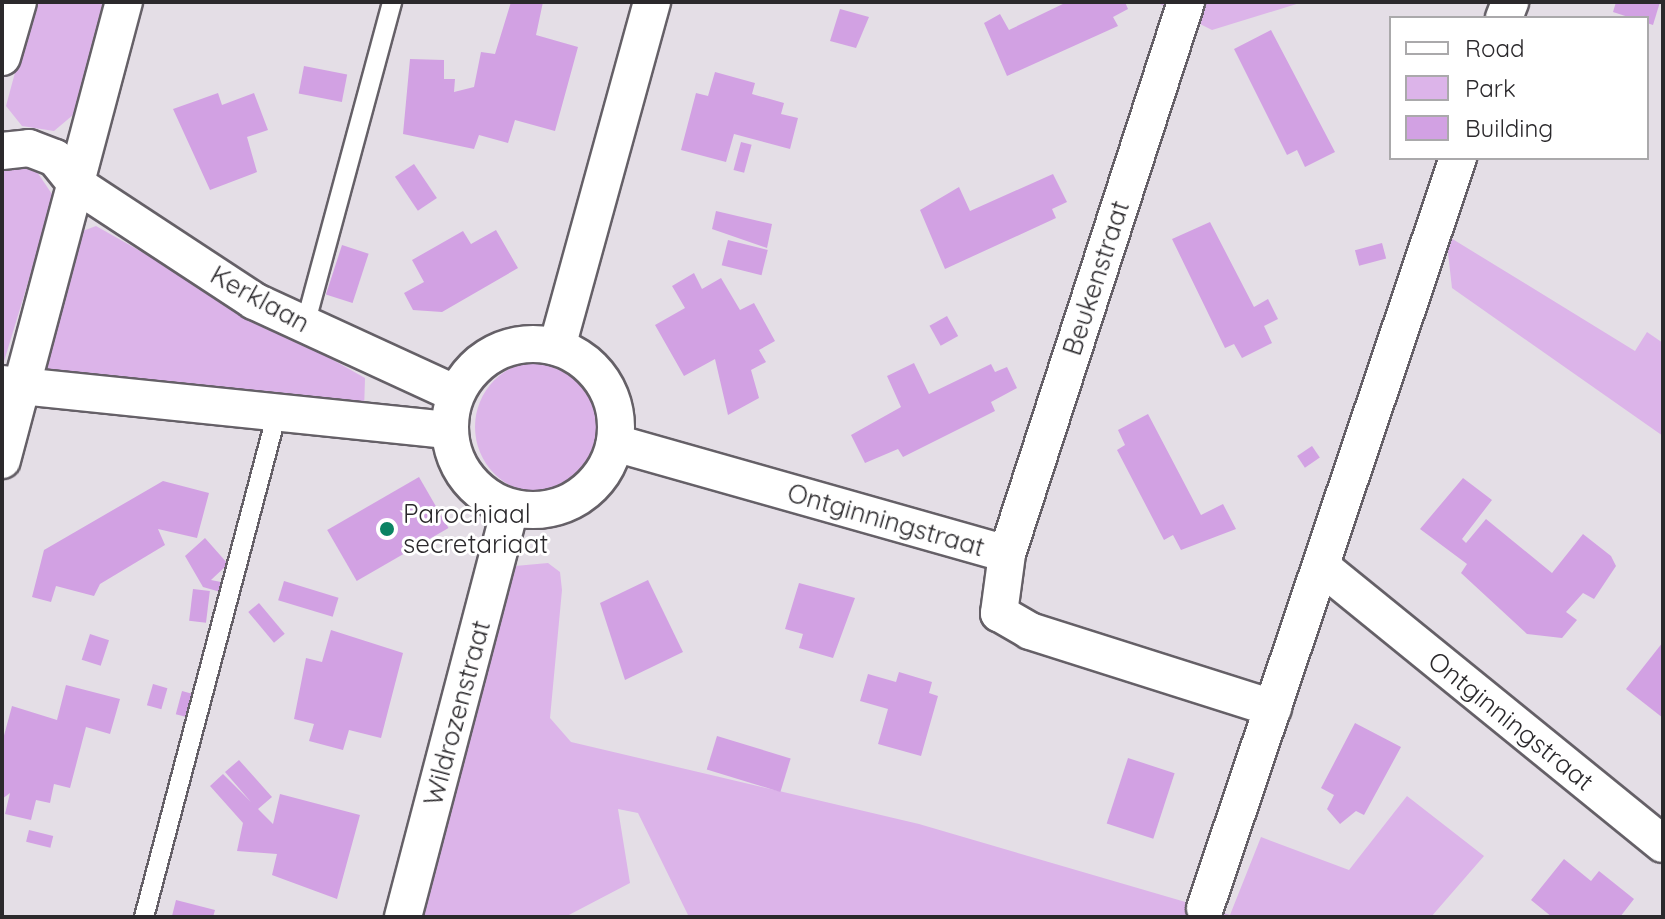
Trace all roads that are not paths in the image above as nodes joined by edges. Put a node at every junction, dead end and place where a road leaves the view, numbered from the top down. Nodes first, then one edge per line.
1 (18, 2) edge
2 (124, 2) edge
3 (392, 2) edge
4 (652, 2) edge
5 (1186, 2) edge
6 (2, 57) edge
7 (2, 151) edge
8 (1457, 160) edge
9 (76, 184) junction
10 (305, 325) junction
11 (557, 347) junction
12 (12, 386) edge
13 (456, 394) junction
14 (277, 413) junction
15 (449, 430) junction
16 (615, 443) junction
17 (2, 460) edge
18 (510, 508) junction
19 (1007, 554) junction
20 (1322, 567) junction
21 (1273, 708) junction
22 (1663, 844) edge
23 (1205, 908) dead end
24 (144, 917) edge
25 (403, 917) edge

1 - 6 street
2 - 9 street
3 - 10 lane
4 - 11 street
5 - 19 street, Beukenstraat
7 - 9 street, Kerklaan
8 - 20 street
9 - 10 street, Kerklaan
9 - 12 street
10 - 13 street, Kerklaan
11 - 13 street
11 - 16 street
12 - 14 street
12 - 17 street
13 - 15 street
14 - 15 street
14 - 24 lane
15 - 18 street
16 - 18 street
16 - 19 street, Ontginningstraat
18 - 25 street, Wildrozenstraat
19 - 21 street, Ontginningstraat
20 - 21 street
20 - 22 street, Ontginningstraat
21 - 23 street

